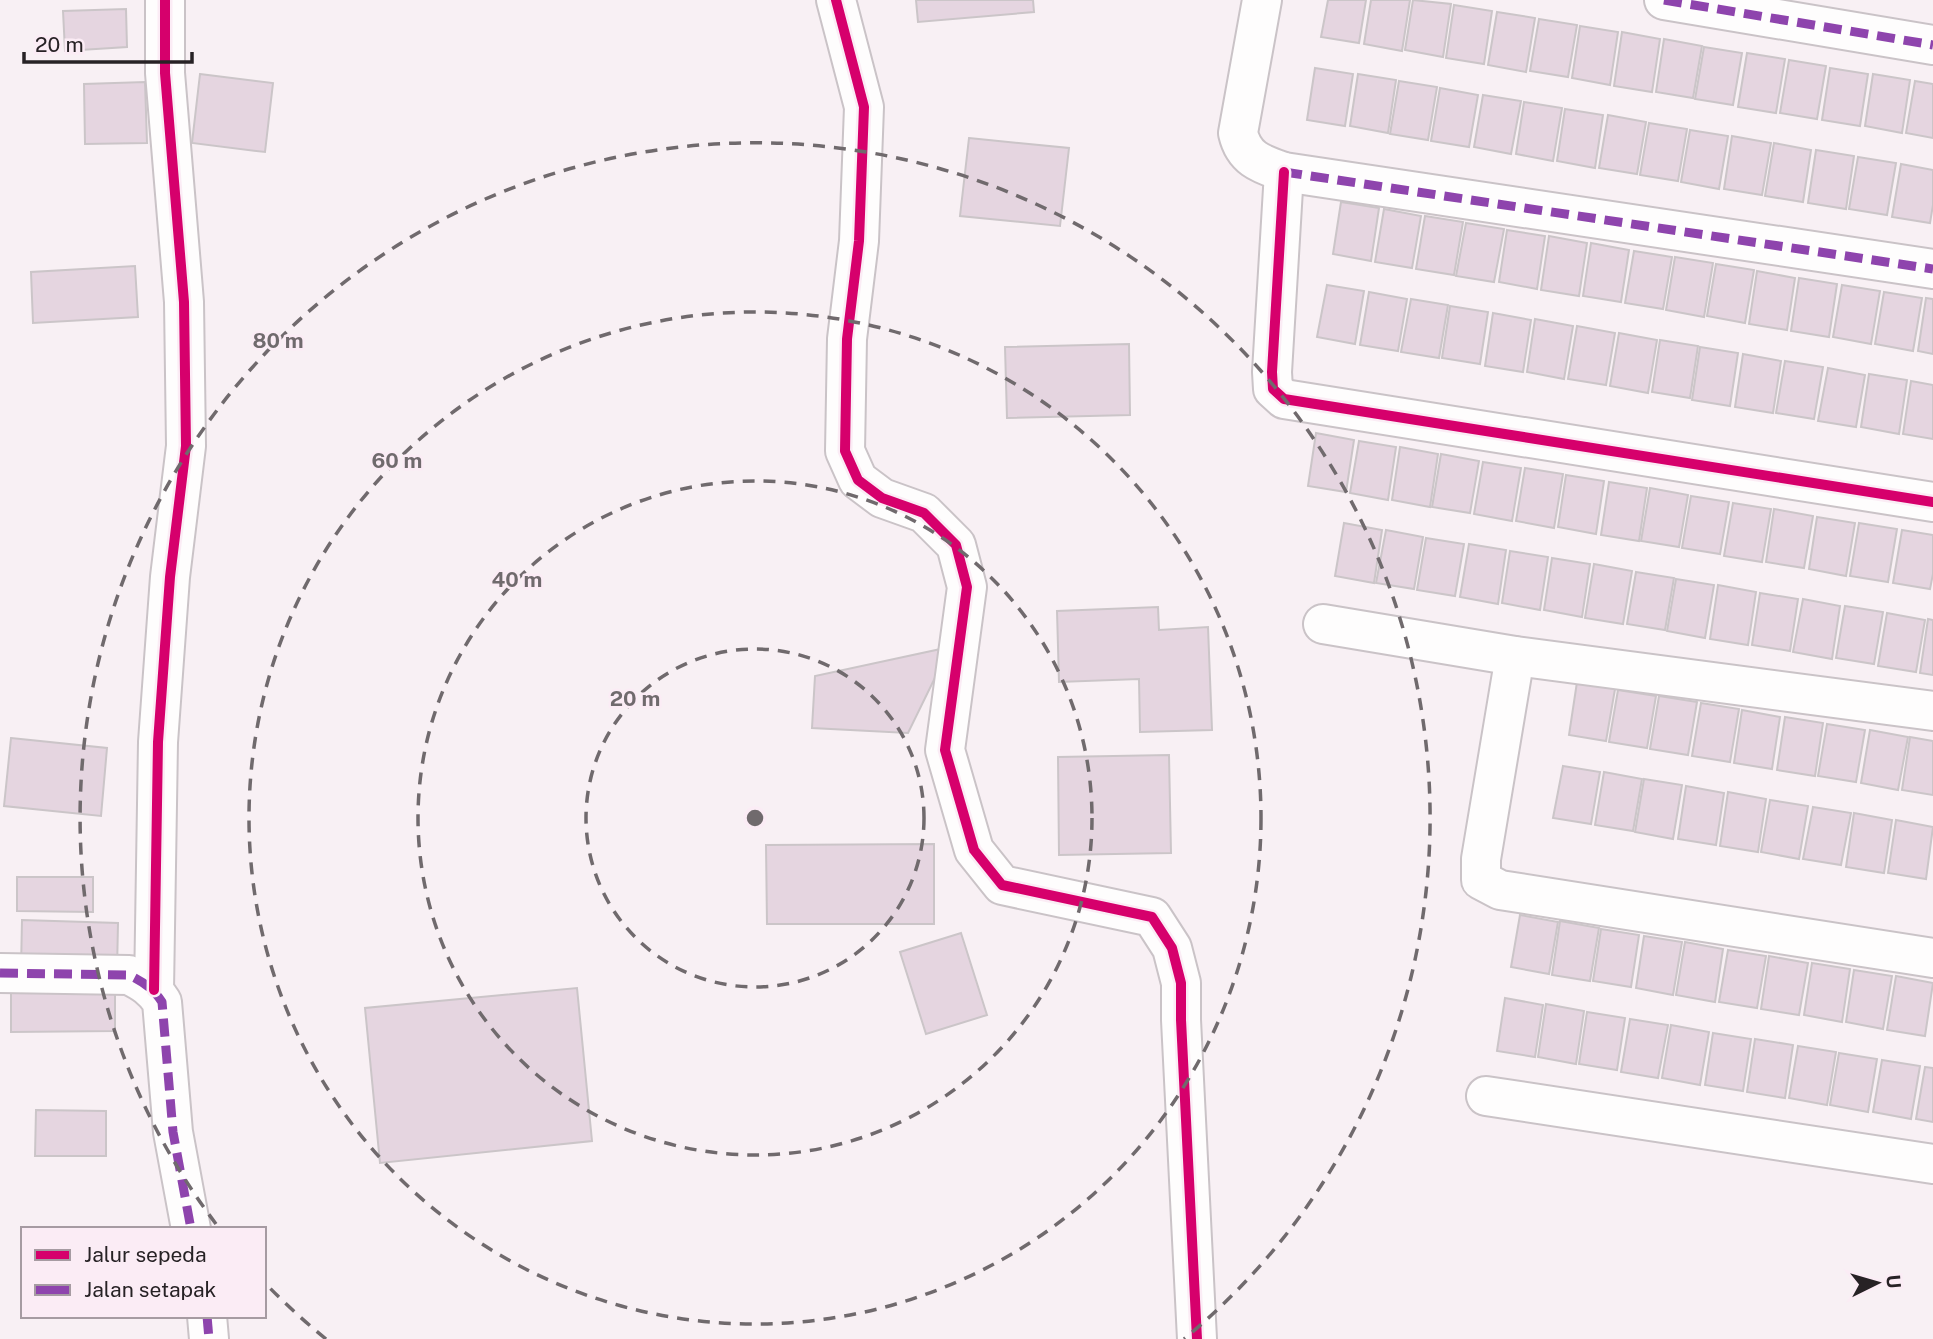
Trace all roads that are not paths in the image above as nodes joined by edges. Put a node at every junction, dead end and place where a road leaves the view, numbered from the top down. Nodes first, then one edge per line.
1 (165, 0) edge
2 (836, 0) edge
3 (1262, 0) edge
4 (1664, 0) edge
5 (1933, 46) edge
6 (1284, 172) junction
7 (1933, 270) edge
8 (1933, 502) edge
9 (1323, 624) dead end
10 (1515, 656) junction
11 (1933, 711) edge
12 (1933, 958) edge
13 (0, 973) edge
14 (154, 990) junction
15 (1486, 1096) dead end
16 (1933, 1164) edge
17 (191, 1227) edge
18 (207, 1318) edge
19 (209, 1339) edge
20 (1197, 1339) edge

1 - 14 street
2 - 20 street
3 - 6 street
4 - 5 street
6 - 7 street
6 - 8 street
9 - 10 street
10 - 11 street
10 - 12 street
13 - 14 street
14 - 17 street
15 - 16 street
18 - 19 street

